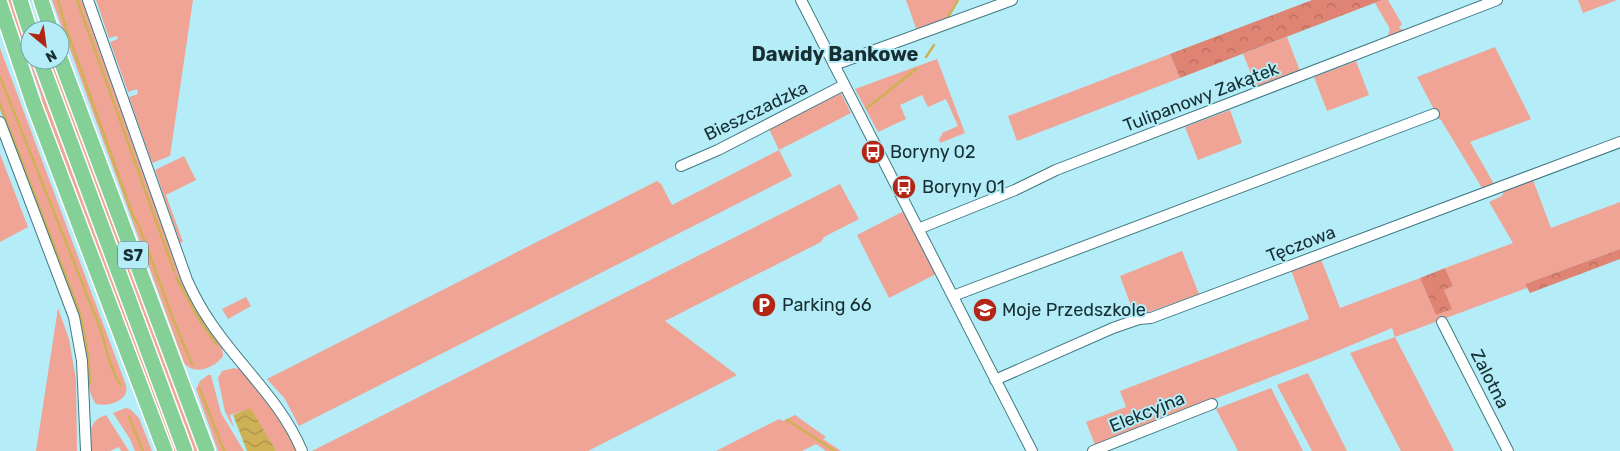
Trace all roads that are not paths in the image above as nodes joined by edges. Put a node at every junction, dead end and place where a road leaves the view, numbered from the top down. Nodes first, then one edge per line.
1 (20, 0) edge
2 (42, 0) edge
3 (88, 0) edge
4 (801, 0) edge
5 (1012, 0) edge
6 (1497, 0) edge
7 (0, 4) edge
8 (26, 20) edge
9 (48, 20) edge
10 (834, 64) junction
11 (44, 70) edge
12 (64, 70) edge
13 (844, 85) junction
14 (1434, 114) dead end
15 (0, 122) edge
16 (1620, 142) edge
17 (681, 166) dead end
18 (918, 229) junction
19 (953, 296) junction
20 (1442, 322) dead end
21 (994, 380) junction
22 (1212, 404) dead end
23 (86, 451) edge
24 (165, 451) edge
25 (185, 451) edge
26 (207, 451) edge
27 (302, 451) edge
28 (1032, 451) edge
29 (1093, 451) edge
30 (1508, 451) edge

1 - 8 highway
2 - 9 highway
3 - 27 street
4 - 10 street
5 - 10 street
6 - 18 street, Tulipanowy Zakątek
7 - 24 highway, S7
10 - 13 street
11 - 25 highway
12 - 26 highway, S7
13 - 17 street, Bieszczadzka
13 - 18 street
14 - 19 street
15 - 23 street
16 - 21 street, Tęczowa
18 - 19 street
19 - 21 street
20 - 30 street, Zalotna
21 - 28 street
22 - 29 street, Elekcyjna

